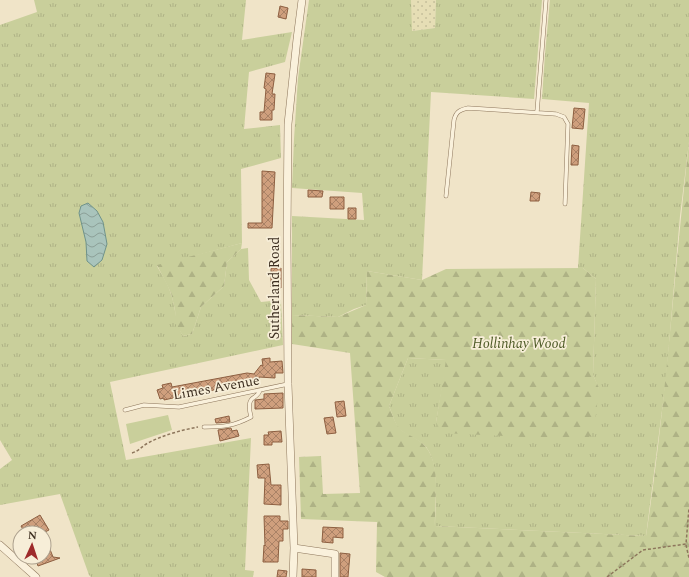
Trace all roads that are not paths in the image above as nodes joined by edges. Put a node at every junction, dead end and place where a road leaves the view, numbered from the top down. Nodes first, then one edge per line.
1 (302, 0) edge
2 (546, 0) edge
3 (537, 112) junction
4 (446, 196) dead end
5 (565, 204) dead end
6 (288, 384) junction
7 (260, 390) junction
8 (125, 410) dead end
9 (204, 427) road end
10 (0, 545) edge
11 (294, 548) junction
12 (36, 577) edge
13 (293, 577) edge
14 (335, 577) edge

1 - 6 street, Sutherland Road
2 - 3 lane
3 - 4 lane
3 - 5 lane
6 - 7 lane, Limes Avenue
6 - 11 street, Sutherland Road
7 - 8 lane, Limes Avenue
7 - 9 lane
10 - 12 street
11 - 13 street, Sutherland Road
11 - 14 street

